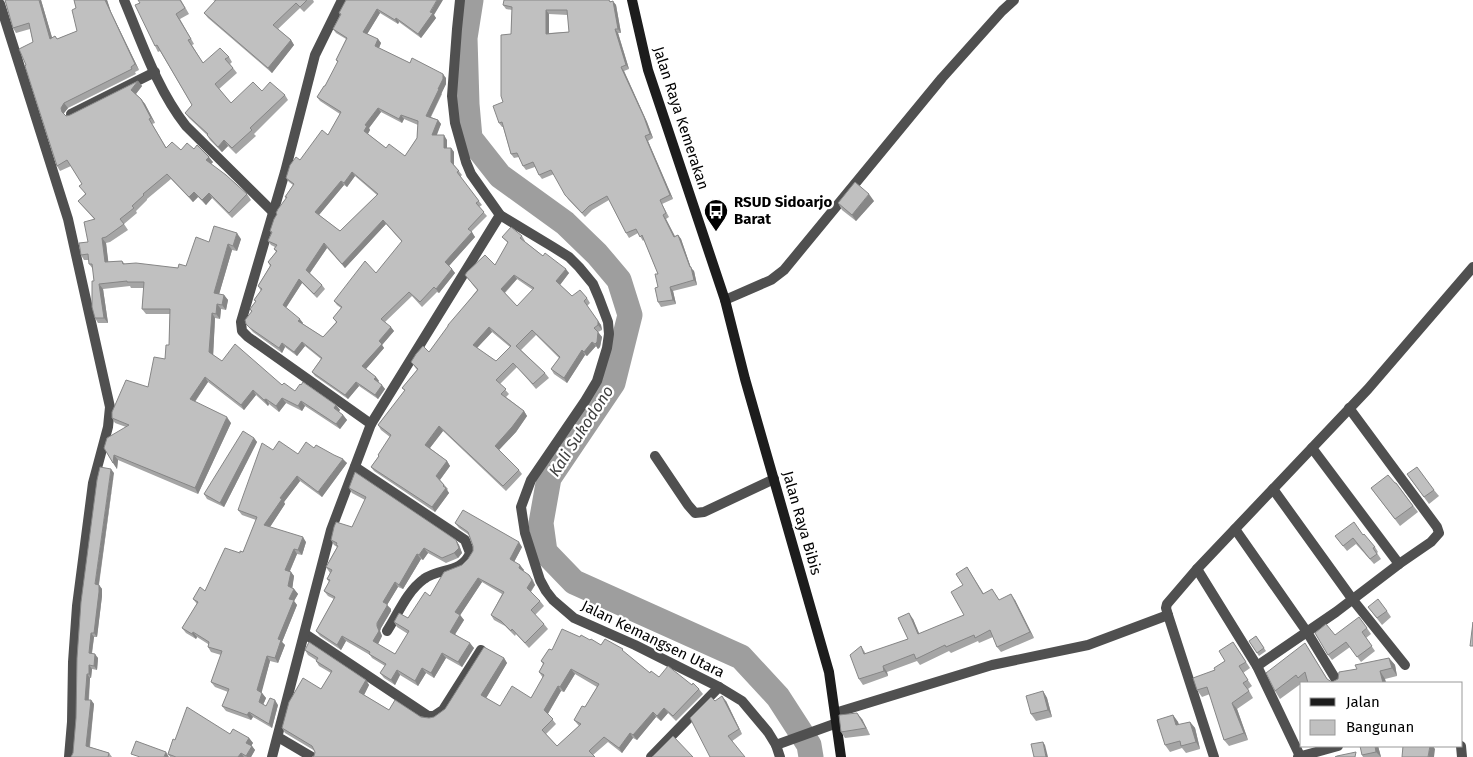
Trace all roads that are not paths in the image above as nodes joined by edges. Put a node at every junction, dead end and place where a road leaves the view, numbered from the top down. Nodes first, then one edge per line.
1 (124, 0) edge
2 (342, 0) edge
3 (460, 0) edge
4 (632, 0) edge
5 (1014, 0) edge
6 (0, 4) edge
7 (155, 72) junction
8 (71, 114) edge
9 (274, 213) junction
10 (500, 215) junction
11 (1473, 267) edge
12 (725, 300) junction
13 (1349, 408) junction
14 (371, 424) junction
15 (1312, 448) junction
16 (655, 456) dead end
17 (355, 467) junction
18 (774, 479) junction
19 (1274, 489) junction
20 (1235, 530) junction
21 (1399, 564) junction
22 (1198, 569) junction
23 (1353, 600) junction
24 (1168, 615) junction
25 (387, 631) dead end
26 (1307, 632) junction
27 (305, 634) junction
28 (481, 650) edge
29 (1404, 665) dead end
30 (1257, 666) junction
31 (1337, 682) edge
32 (719, 687) junction
33 (836, 718) junction
34 (278, 736) junction
35 (779, 744) junction
36 (1334, 747) edge
37 (69, 757) edge
38 (272, 757) edge
39 (312, 757) edge
40 (651, 757) edge
41 (780, 757) edge
42 (842, 757) edge
43 (1214, 757) edge
44 (1299, 757) edge

1 - 7 street
2 - 9 street
3 - 10 street
4 - 12 main road, Jalan Raya Kemerakan
5 - 12 street
6 - 37 street
7 - 8 street
7 - 9 street
9 - 14 street
10 - 14 street
10 - 32 street, Jalan Kemangsen Utara
11 - 13 street
12 - 18 main road, Jalan Raya Bibis
13 - 15 street
13 - 21 street
14 - 17 street
15 - 19 street
15 - 21 street
16 - 18 street
17 - 25 street
17 - 27 street
18 - 33 main road, Jalan Raya Bibis
19 - 20 street
19 - 23 street
20 - 22 street
20 - 26 street
21 - 23 street
22 - 24 street
22 - 30 street
23 - 26 street
23 - 29 street
24 - 33 street
24 - 43 street
26 - 30 street
26 - 31 street
27 - 28 street
27 - 34 street
30 - 44 street
32 - 35 street, Jalan Kemangsen Utara
32 - 40 street
33 - 35 street
33 - 42 main road, Jalan Raya Bibis
34 - 38 street
34 - 39 street
35 - 41 street, Jalan Kemangsen Utara
36 - 44 street

